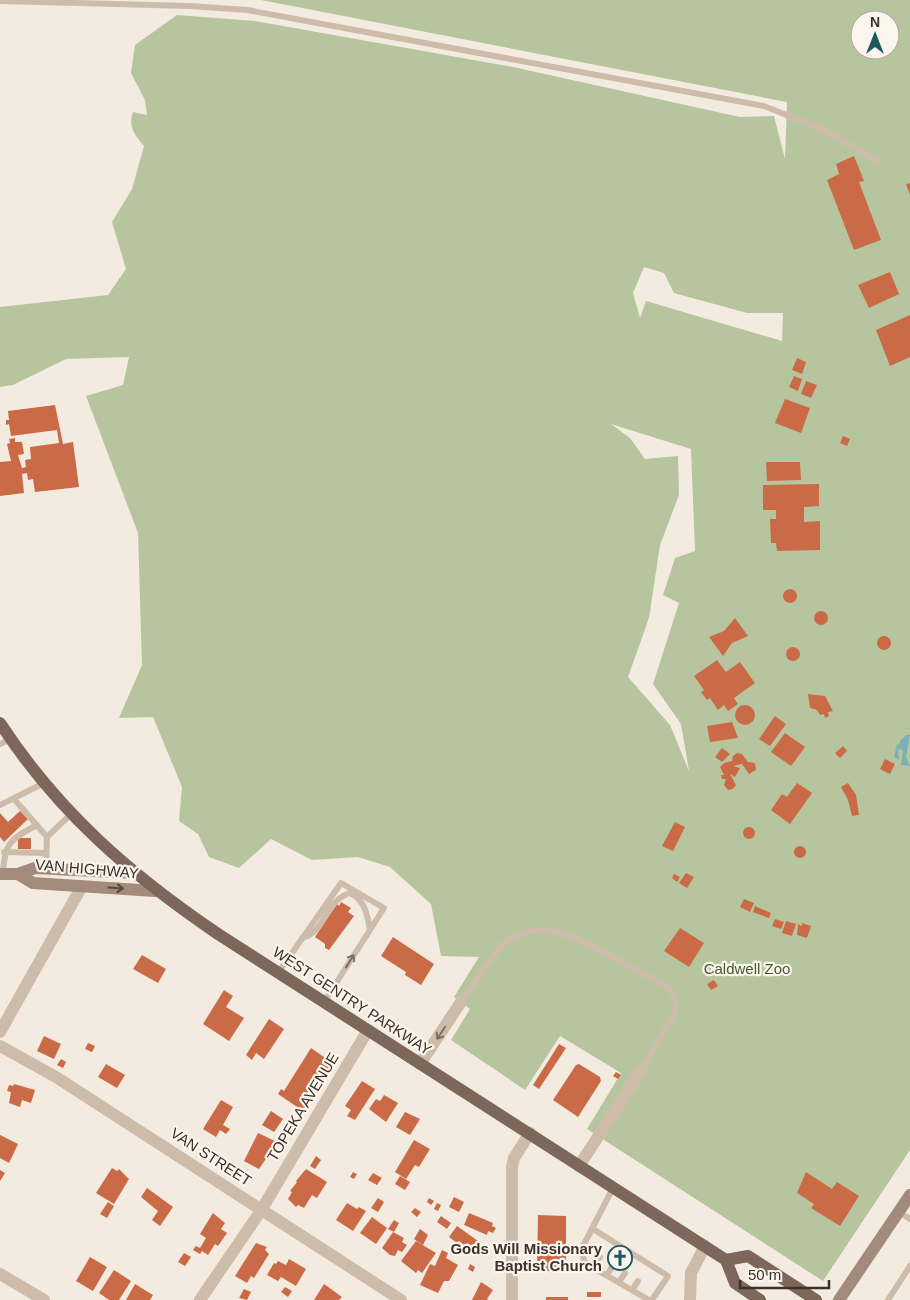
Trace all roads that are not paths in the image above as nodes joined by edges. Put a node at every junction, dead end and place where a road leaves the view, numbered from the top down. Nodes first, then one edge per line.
1 (0, 1) edge
2 (877, 160) dead end
3 (0, 723) edge
4 (6, 742) edge
5 (44, 783) junction
6 (14, 799) junction
7 (0, 804) edge
8 (71, 814) junction
9 (37, 826) junction
10 (47, 837) junction
11 (4, 852) junction
12 (46, 853) junction
13 (46, 869) junction
14 (134, 873) junction
15 (2, 874) edge
16 (18, 874) junction
17 (82, 886) junction
18 (155, 891) junction
19 (370, 930) junction
20 (302, 938) junction
21 (278, 973) junction
22 (324, 1002) junction
23 (461, 1002) joint
24 (368, 1030) junction
25 (0, 1032) edge
26 (0, 1046) edge
27 (420, 1064) junction
28 (642, 1069) joint
29 (530, 1133) junction
30 (579, 1166) junction
31 (613, 1188) junction
32 (910, 1195) edge
33 (262, 1209) junction
34 (899, 1212) junction
35 (910, 1219) edge
36 (593, 1229) junction
37 (705, 1246) junction
38 (600, 1257) dead end
39 (726, 1260) junction
40 (613, 1265) dead end
41 (910, 1266) edge
42 (593, 1268) junction
43 (624, 1273) dead end
44 (0, 1274) edge
45 (607, 1275) junction
46 (638, 1281) dead end
47 (619, 1282) junction
48 (632, 1290) junction
49 (44, 1300) edge
50 (200, 1300) edge
51 (401, 1300) edge
52 (512, 1300) edge
53 (651, 1300) edge
54 (690, 1300) edge
55 (760, 1300) edge
56 (816, 1300) edge
57 (839, 1300) edge
58 (888, 1300) edge

1 - 2 lane
3 - 4 main road, WEST GENTRY PARKWAY
4 - 5 main road, WEST GENTRY PARKWAY
5 - 6 lane
5 - 8 main road, WEST GENTRY PARKWAY
6 - 7 lane
6 - 9 lane
8 - 10 lane
8 - 14 main road, WEST GENTRY PARKWAY
9 - 10 lane
9 - 11 lane
10 - 12 lane
11 - 12 lane
11 - 15 lane
12 - 13 lane
13 - 14 main road, VAN HIGHWAY
13 - 16 main road, VAN HIGHWAY
14 - 18 main road, WEST GENTRY PARKWAY
15 - 16 main road, VAN HIGHWAY
16 - 17 main road, VAN HIGHWAY
17 -> 18 main road, VAN HIGHWAY
17 - 25 street
18 - 21 main road, WEST GENTRY PARKWAY
19 - 20 lane
19 - 20 lane
22 -> 19 lane
20 - 21 lane
21 - 22 main road, WEST GENTRY PARKWAY
22 - 24 main road, WEST GENTRY PARKWAY
23 -> 27 street
23 - 28 lane
24 - 27 main road, WEST GENTRY PARKWAY
24 - 33 street, TOPEKA AVENUE
26 - 33 street, VAN STREET
27 - 29 main road, WEST GENTRY PARKWAY
28 - 30 street
29 - 30 main road, WEST GENTRY PARKWAY
29 - 52 street
30 - 31 main road, WEST GENTRY PARKWAY
31 - 36 lane
31 - 37 main road, WEST GENTRY PARKWAY
32 - 34 main road
33 - 50 street, TOPEKA AVENUE
33 - 51 street, VAN STREET
34 - 35 lane
34 - 57 main road
36 - 42 lane
36 - 53 lane
37 - 39 main road, WEST GENTRY PARKWAY
37 - 54 street
38 - 42 lane
39 - 55 main road
39 - 56 main road
40 - 45 lane
41 - 58 lane
42 - 45 lane
43 - 47 lane
44 - 49 street
45 - 47 lane
46 - 48 lane
47 - 48 lane
48 - 53 lane

